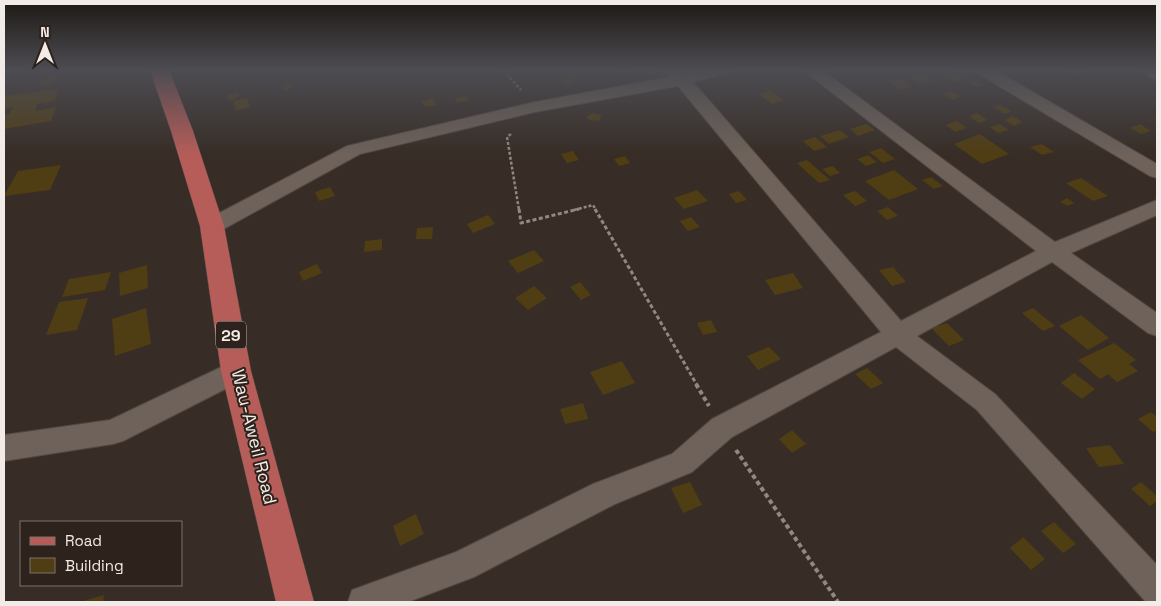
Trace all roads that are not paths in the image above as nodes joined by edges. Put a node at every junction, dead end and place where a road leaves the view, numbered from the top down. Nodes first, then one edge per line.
1 (170, 98) edge
2 (574, 98) edge
3 (697, 98) edge
4 (848, 98) edge
5 (1031, 98) edge
6 (1157, 172) edge
7 (1157, 207) edge
8 (212, 226) junction
9 (1053, 252) junction
10 (1157, 326) edge
11 (897, 334) junction
12 (236, 371) junction
13 (4, 448) edge
14 (1157, 589) edge
15 (295, 602) edge
16 (364, 602) edge

1 - 8 main road, Wau-Aweil Road / 29
2 - 8 street
3 - 11 street
4 - 9 street
5 - 6 street
7 - 9 street
8 - 12 main road, Wau-Aweil Road / 29
9 - 10 street
9 - 11 street
11 - 14 street
11 - 16 street
12 - 13 street
12 - 15 main road, Wau-Aweil Road / 29

